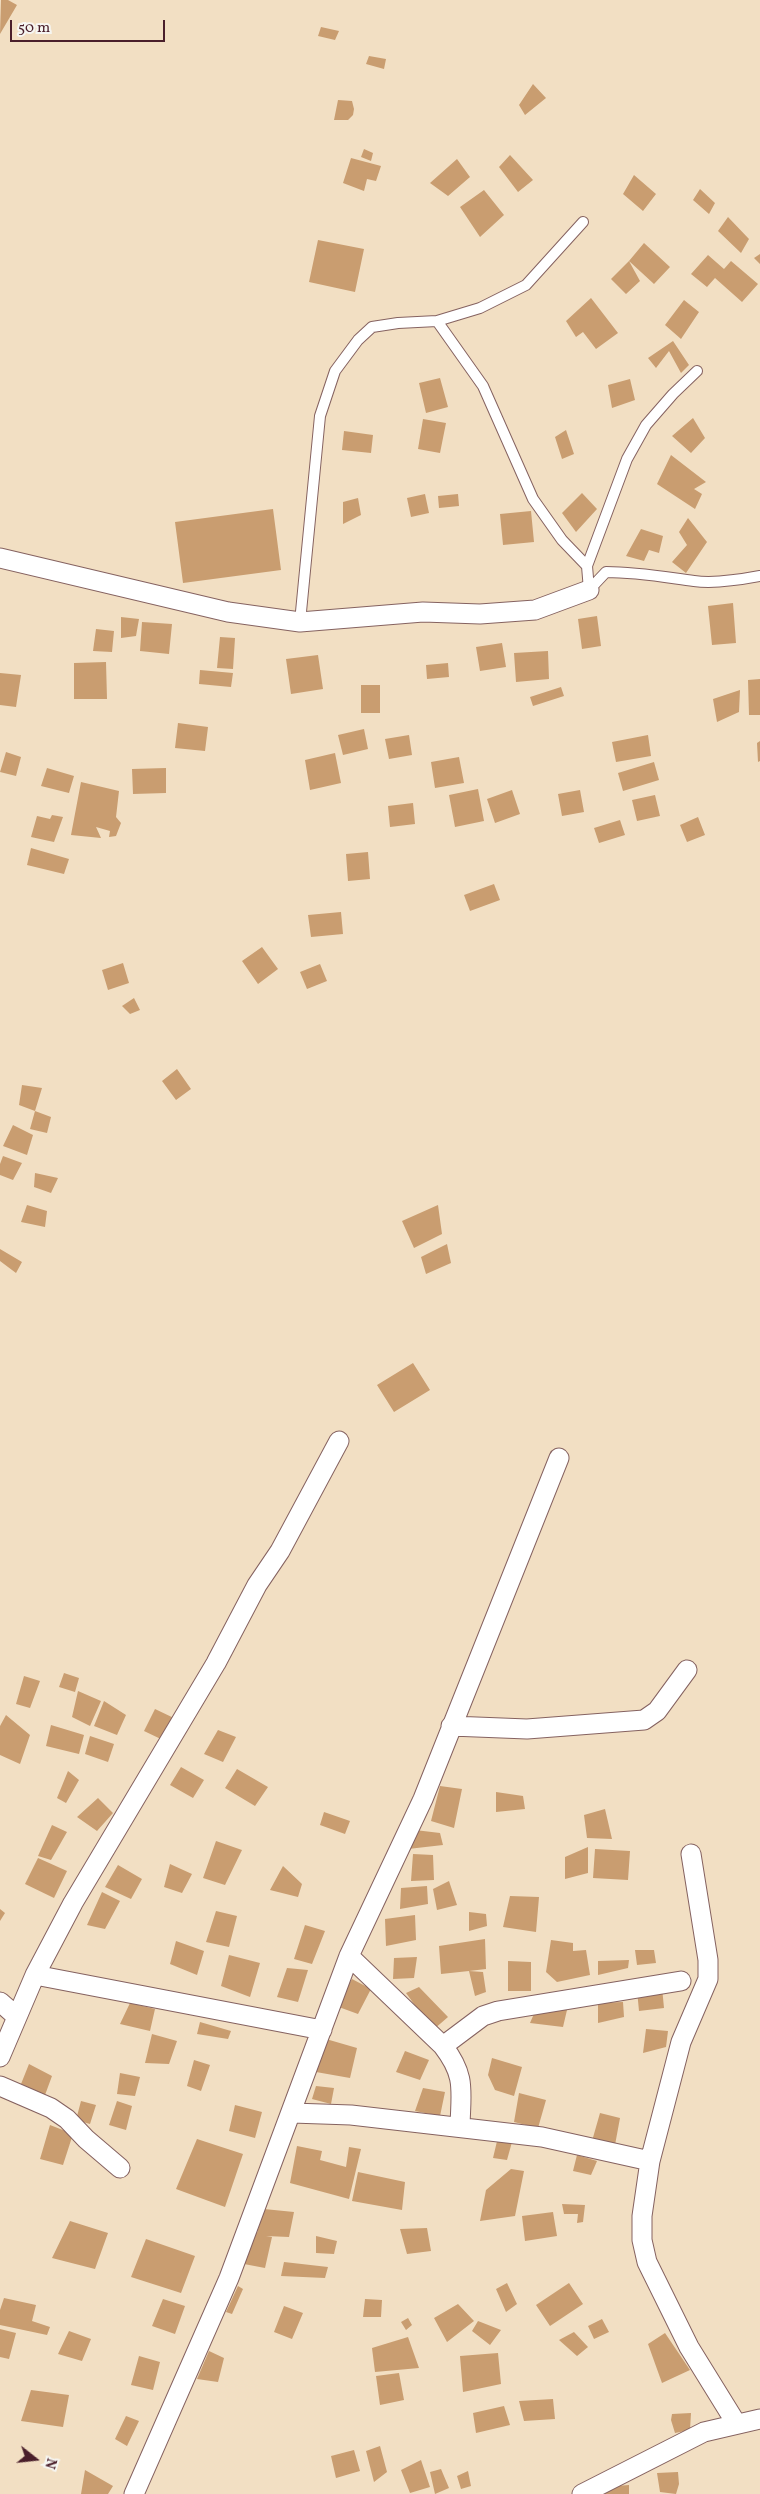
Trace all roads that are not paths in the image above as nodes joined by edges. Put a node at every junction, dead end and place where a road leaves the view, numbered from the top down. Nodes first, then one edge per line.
1 (583, 222) dead end
2 (437, 321) junction
3 (697, 372) dead end
4 (0, 558) edge
5 (587, 566) junction
6 (760, 576) edge
7 (589, 590) junction
8 (300, 622) junction
9 (339, 1441) dead end
10 (559, 1458) dead end
11 (686, 1670) dead end
12 (452, 1726) junction
13 (691, 1854) dead end
14 (349, 1956) junction
15 (35, 1975) junction
16 (680, 1981) dead end
17 (0, 2002) edge
18 (16, 2016) junction
19 (322, 2030) junction
20 (443, 2046) junction
21 (0, 2057) edge
22 (0, 2086) edge
23 (292, 2113) junction
24 (460, 2126) junction
25 (650, 2161) junction
26 (120, 2168) dead end
27 (760, 2420) edge
28 (736, 2423) junction
29 (134, 2494) edge
30 (582, 2494) edge

1 - 2 lane
2 - 5 lane
2 - 8 lane
3 - 5 lane
4 - 8 street
5 - 7 lane
6 - 7 lane
7 - 8 street
9 - 15 street
10 - 12 street
11 - 12 street
12 - 14 street
13 - 25 street
14 - 19 street
14 - 20 street
15 - 18 street
15 - 19 street
16 - 20 street
17 - 18 street
18 - 21 street
19 - 23 street
20 - 24 street
22 - 26 street
23 - 24 street
23 - 29 street
24 - 25 street
25 - 28 street
27 - 28 street
28 - 30 street

